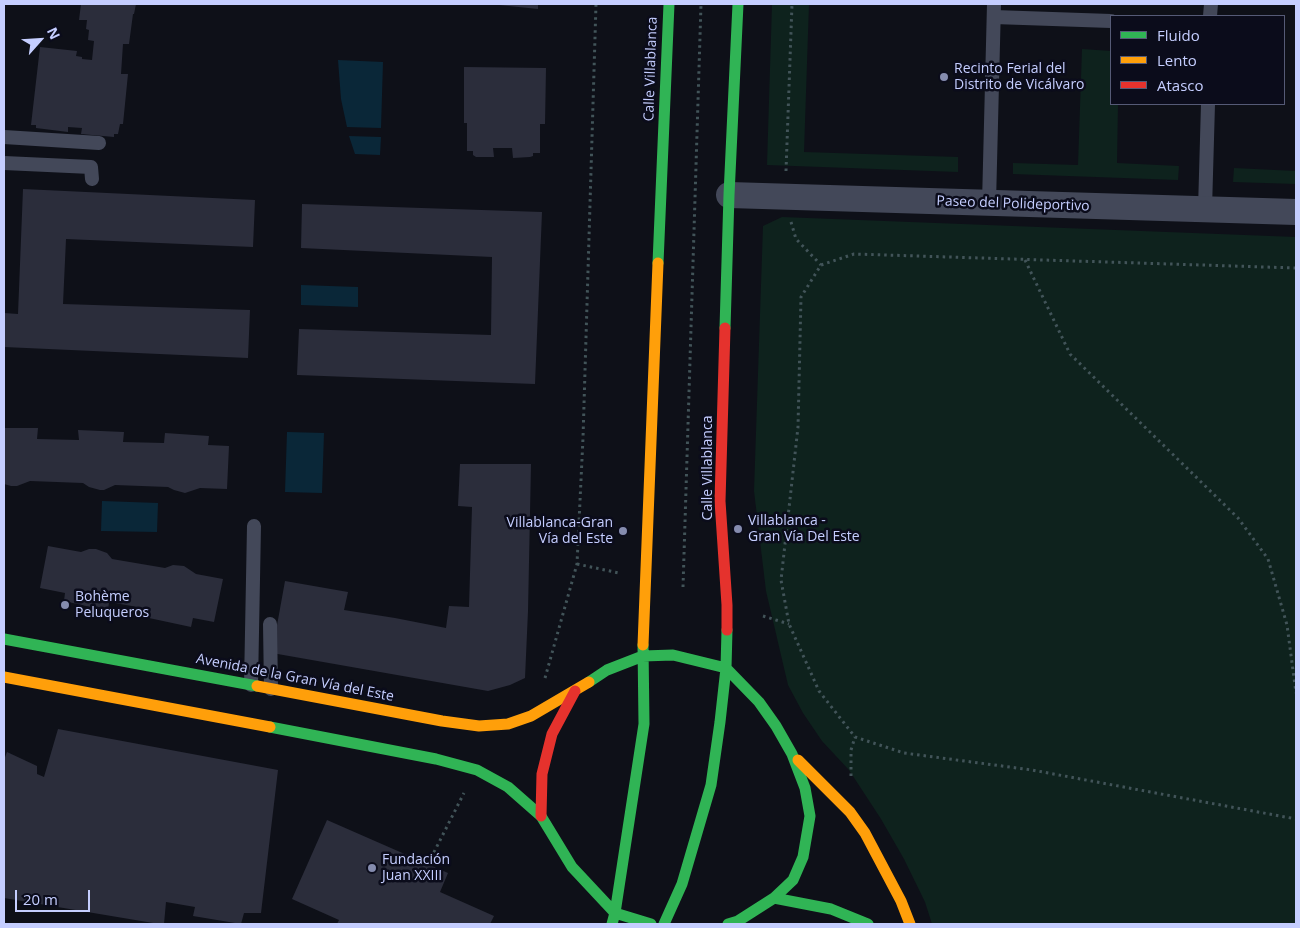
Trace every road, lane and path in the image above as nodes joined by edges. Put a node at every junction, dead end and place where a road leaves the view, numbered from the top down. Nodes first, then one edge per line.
1 (596, 4) edge
2 (669, 4) edge
3 (701, 4) edge
4 (738, 4) edge
5 (792, 4) edge
6 (994, 11) edge
7 (1110, 21) edge
8 (1208, 105) edge
9 (4, 137) edge
10 (99, 143) dead end
11 (4, 163) edge
12 (786, 174) dead end
13 (92, 179) dead end
14 (729, 195) junction
15 (988, 203) junction
16 (1205, 209) junction
17 (1296, 212) edge
18 (791, 220) dead end
19 (1025, 260) junction
20 (821, 265) junction
21 (1296, 268) edge
22 (254, 526) dead end
23 (577, 564) junction
24 (619, 573) dead end
25 (683, 587) dead end
26 (763, 616) dead end
27 (270, 624) dead end
28 (789, 624) junction
29 (4, 639) edge
30 (643, 656) junction
31 (726, 668) junction
32 (4, 676) edge
33 (544, 682) dead end
34 (251, 685) junction
35 (271, 689) junction
36 (575, 691) junction
37 (1296, 693) edge
38 (855, 737) junction
39 (792, 754) junction
40 (851, 782) dead end
41 (466, 790) dead end
42 (541, 816) junction
43 (1296, 819) edge
44 (428, 864) dead end
45 (774, 898) junction
46 (613, 918) edge
47 (651, 924) edge
48 (664, 924) edge
49 (728, 924) edge
50 (868, 924) edge
51 (910, 924) edge

1 - 23 path
2 - 30 main road, Calle Villablanca
3 - 25 path
4 - 14 main road, Calle Villablanca
5 - 12 path
6 - 7 lane
6 - 15 lane
8 - 16 lane
9 - 10 lane
11 - 13 lane
14 - 15 street, Paseo del Polideportivo
14 - 31 main road, Calle Villablanca
15 - 16 street, Paseo del Polideportivo
16 - 17 street, Paseo del Polideportivo
18 - 20 path
19 - 20 path
19 - 21 path
19 - 37 path
20 - 28 path
22 - 34 lane
23 - 24 path
23 - 33 path
26 - 28 path
27 - 35 lane
28 - 38 path
29 - 34 main road, Avenida de la Gran Vía del Este
30 - 31 main road, Avenida de la Gran Vía del Este
30 - 36 main road, Avenida de la Gran Vía del Este
30 - 46 main road, Calle Villablanca
31 - 39 main road
31 - 48 main road, Calle Villablanca
32 - 42 main road
34 - 35 main road, Avenida de la Gran Vía del Este
35 - 36 main road, Avenida de la Gran Vía del Este
36 - 42 main road, Avenida de la Gran Vía del Este
38 - 40 path
38 - 43 path
39 - 45 main road
39 - 51 main road
41 - 44 path
42 - 46 main road
45 - 49 main road
45 - 50 main road
46 - 47 main road

